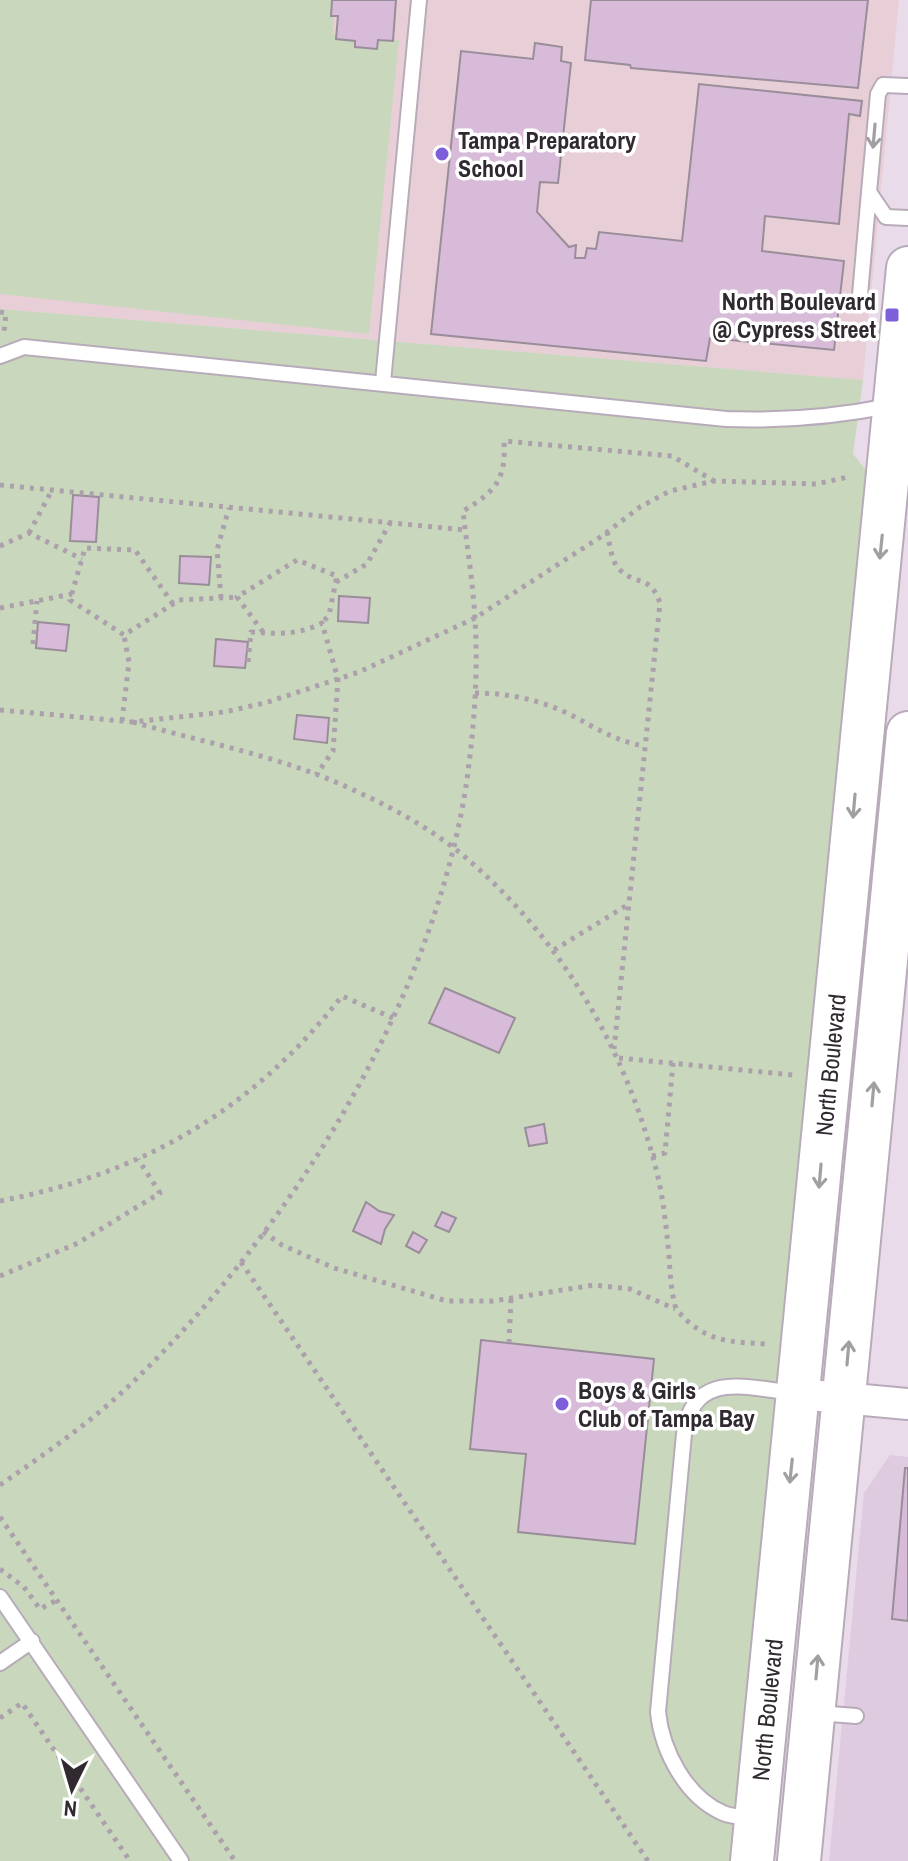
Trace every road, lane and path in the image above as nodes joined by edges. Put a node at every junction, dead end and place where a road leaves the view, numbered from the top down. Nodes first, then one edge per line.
1 (419, 0) edge
2 (908, 86) edge
3 (869, 192) junction
4 (908, 218) edge
5 (908, 268) edge
6 (860, 295) dead end
7 (0, 356) edge
8 (383, 382) junction
9 (901, 404) edge
10 (848, 477) dead end
11 (714, 481) junction
12 (0, 485) edge
13 (52, 490) junction
14 (229, 508) junction
15 (390, 523) junction
16 (465, 530) junction
17 (607, 532) junction
18 (29, 533) junction
19 (0, 546) edge
20 (82, 559) junction
21 (336, 582) junction
22 (72, 594) junction
23 (237, 597) junction
24 (221, 598) junction
25 (37, 601) junction
26 (173, 604) junction
27 (0, 608) edge
28 (475, 618) junction
29 (322, 623) junction
30 (263, 633) junction
31 (124, 635) junction
32 (33, 644) dead end
33 (248, 662) dead end
34 (338, 679) junction
35 (475, 693) junction
36 (0, 710) edge
37 (122, 721) junction
38 (133, 722) junction
39 (908, 733) edge
40 (645, 746) junction
41 (316, 775) junction
42 (452, 848) junction
43 (629, 904) junction
44 (554, 950) junction
45 (393, 1018) junction
46 (614, 1050) junction
47 (618, 1058) junction
48 (673, 1063) junction
49 (793, 1075) dead end
50 (652, 1156) junction
51 (138, 1159) junction
52 (0, 1201) edge
53 (263, 1232) junction
54 (241, 1262) junction
55 (0, 1276) edge
56 (511, 1298) junction
57 (676, 1309) junction
58 (509, 1343) dead end
59 (773, 1345) dead end
60 (799, 1394) junction
61 (844, 1397) junction
62 (908, 1404) edge
63 (0, 1485) edge
64 (0, 1517) edge
65 (0, 1569) edge
66 (0, 1597) edge
67 (57, 1600) junction
68 (32, 1641) junction
69 (0, 1663) edge
70 (813, 1712) junction
71 (856, 1716) dead end
72 (0, 1718) edge
73 (805, 1801) junction
74 (757, 1808) junction
75 (130, 1861) edge
76 (181, 1861) edge
77 (235, 1861) edge
78 (648, 1861) edge
79 (752, 1861) edge
80 (799, 1861) edge

1 - 8 lane
2 -> 3 lane
3 - 4 lane
3 - 6 lane
5 - 9 street, North Boulevard
7 - 8 lane
8 - 9 lane
9 -> 60 street, North Boulevard
10 - 11 path
11 - 16 path
11 - 17 path
12 - 13 path
13 - 14 path
13 - 18 path
14 - 15 path
14 - 24 path
15 - 16 path
15 - 21 path
16 - 28 path
17 - 28 path
17 - 40 path
18 - 19 path
18 - 20 path
20 - 22 path
20 - 26 path
21 - 23 path
21 - 29 path
22 - 25 path
22 - 31 path
23 - 24 path
23 - 30 path
24 - 26 path
25 - 27 path
25 - 32 path
26 - 31 path
28 - 34 path
28 - 35 path
29 - 30 path
29 - 34 path
30 - 33 path
31 - 37 path
34 - 38 path
34 - 41 path
35 - 40 path
35 - 42 path
36 - 37 path
37 - 38 path
38 - 41 path
61 -> 39 street, North Boulevard
40 - 43 path
41 - 42 path
42 - 44 path
42 - 45 path
43 - 44 path
43 - 46 path
44 - 46 path
45 - 51 path
45 - 53 path
46 - 47 path
47 - 48 path
47 - 50 path
48 - 49 path
48 - 50 path
50 - 57 path
51 - 52 path
51 - 55 path
53 - 54 path
53 - 56 path
54 - 63 path
54 - 78 path
56 - 57 path
56 - 58 path
57 - 59 path
60 - 61 street
60 -> 74 street, North Boulevard
60 - 74 lane
61 - 62 street
70 -> 61 street, North Boulevard
64 - 67 path
65 - 67 path
66 - 68 lane
67 - 77 path
68 - 69 lane
68 - 76 lane
70 - 71 lane
70 - 73 street, North Boulevard
72 - 75 path
73 - 74 street
73 - 80 street, North Boulevard
74 - 79 street, North Boulevard

